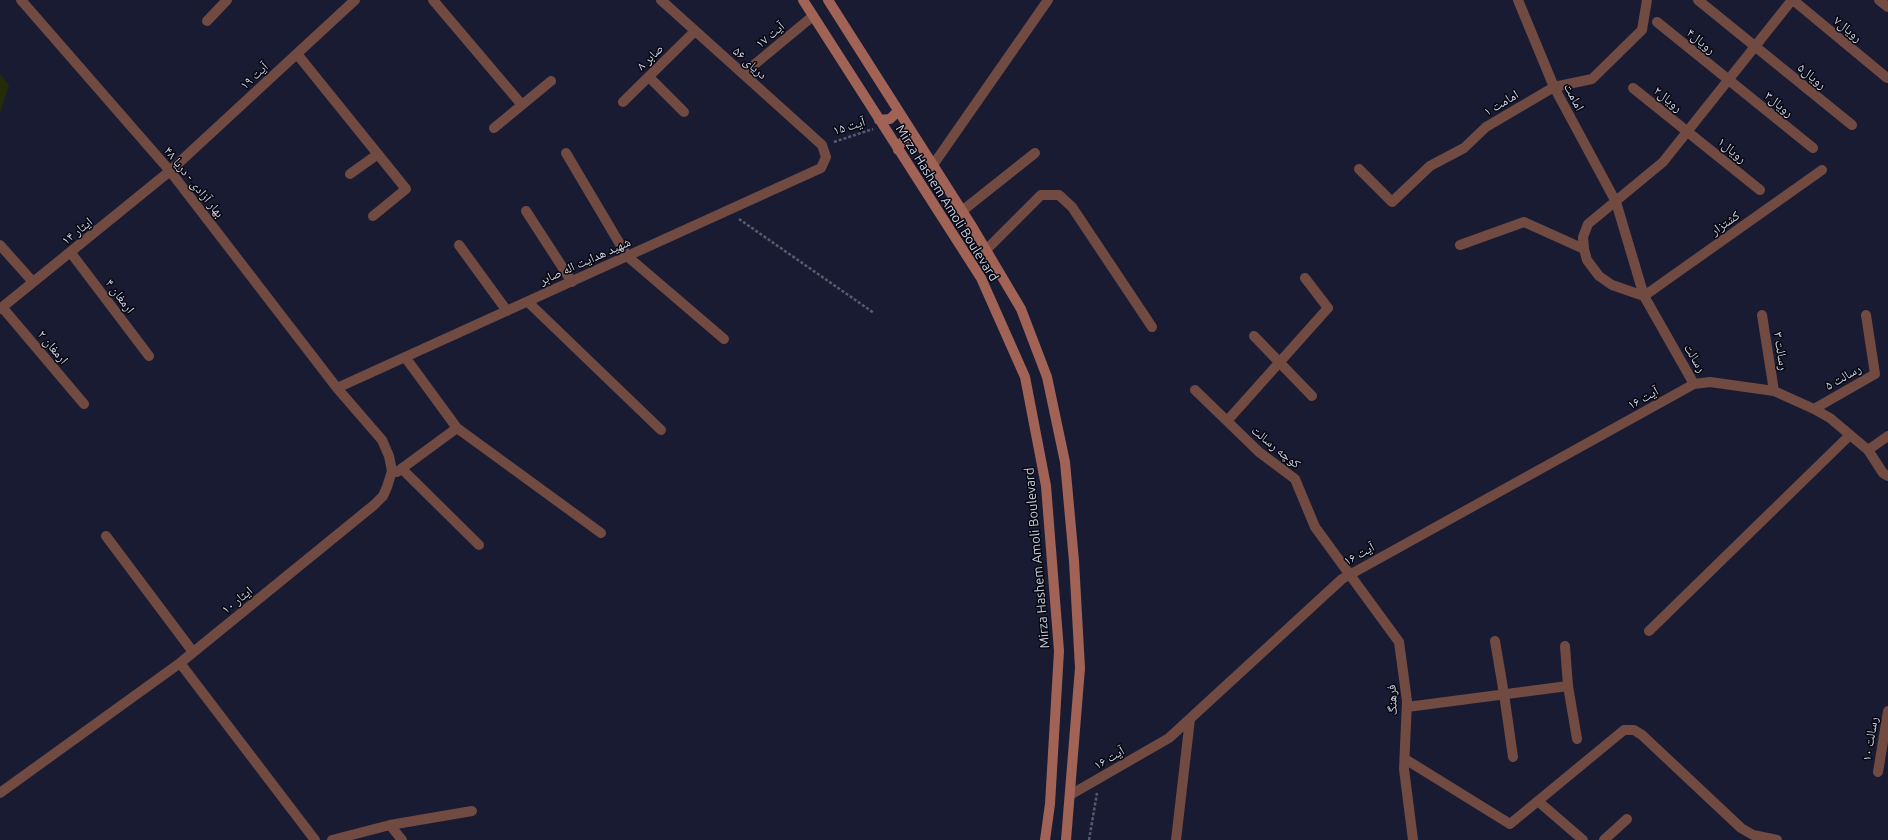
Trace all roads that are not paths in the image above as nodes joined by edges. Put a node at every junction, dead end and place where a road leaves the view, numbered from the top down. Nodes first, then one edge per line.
1 (21, 0) edge
2 (226, 0) edge
3 (355, 0) edge
4 (432, 0) edge
5 (661, 0) edge
6 (803, 0) edge
7 (1048, 0) edge
8 (1518, 0) edge
9 (1647, 0) edge
10 (1698, 0) edge
11 (1793, 0) edge
12 (1879, 0) edge
13 (830, 1) edge
14 (1888, 7) edge
15 (813, 16) junction
16 (207, 21) dead end
17 (1657, 22) dead end
18 (695, 31) junction
19 (1755, 46) junction
20 (297, 54) junction
21 (743, 74) junction
22 (649, 77) junction
23 (1887, 78) dead end
24 (1728, 80) junction
25 (551, 81) dead end
26 (1554, 87) junction
27 (1633, 88) dead end
28 (623, 102) dead end
29 (522, 105) junction
30 (898, 111) junction
31 (684, 112) dead end
32 (881, 123) junction
33 (1852, 125) dead end
34 (494, 128) dead end
35 (1687, 131) junction
36 (918, 142) junction
37 (822, 145) joint
38 (1812, 148) dead end
39 (898, 150) junction
40 (566, 153) dead end
41 (1035, 153) dead end
42 (378, 154) junction
43 (933, 165) junction
44 (1359, 169) dead end
45 (1822, 170) dead end
46 (170, 172) junction
47 (350, 174) dead end
48 (1760, 190) dead end
49 (1616, 202) junction
50 (526, 211) dead end
51 (962, 211) junction
52 (373, 216) dead end
53 (0, 245) edge
54 (459, 245) dead end
55 (1460, 245) dead end
56 (1584, 249) junction
57 (986, 250) junction
58 (71, 253) junction
59 (627, 256) junction
60 (1305, 278) dead end
61 (33, 282) junction
62 (572, 282) junction
63 (1644, 296) junction
64 (528, 302) junction
65 (1, 308) edge
66 (507, 311) junction
67 (1866, 315) dead end
68 (1762, 316) dead end
69 (1152, 327) dead end
70 (1254, 336) dead end
71 (724, 339) dead end
72 (149, 356) dead end
73 (405, 357) junction
74 (1279, 363) junction
75 (1694, 384) junction
76 (337, 388) junction
77 (1195, 390) dead end
78 (1774, 391) junction
79 (1312, 396) dead end
80 (84, 404) dead end
81 (1814, 409) junction
82 (1227, 421) junction
83 (457, 428) junction
84 (661, 430) dead end
85 (1850, 435) junction
86 (1888, 436) edge
87 (1868, 450) junction
88 (402, 469) junction
89 (1888, 476) edge
90 (391, 477) junction
91 (601, 533) dead end
92 (106, 536) dead end
93 (479, 545) dead end
94 (1350, 575) junction
95 (1649, 631) dead end
96 (1494, 642) dead end
97 (1565, 646) dead end
98 (193, 652) junction
99 (180, 663) junction
100 (1568, 686) junction
101 (1504, 694) junction
102 (1407, 707) junction
103 (1888, 711) edge
104 (1190, 719) junction
105 (1577, 740) dead end
106 (1513, 757) dead end
107 (1405, 759) junction
108 (1878, 772) dead end
109 (0, 793) edge
110 (1070, 795) junction
111 (1539, 802) junction
112 (472, 811) dead end
113 (1627, 820) dead end
114 (390, 825) junction
115 (315, 840) edge
116 (332, 840) edge
117 (402, 840) edge
118 (1045, 840) edge
119 (1066, 840) edge
120 (1176, 840) edge
121 (1413, 840) edge
122 (1583, 840) edge
123 (1604, 840) edge
124 (1777, 840) edge

1 - 46 street, بهار آزادی - دریا ۴۸
2 - 16 street
3 - 20 street, آیت ۱۹
4 - 29 street
5 - 18 street, دریای ۵۶
6 - 15 main road, Mirza Hashem Amoli Boulevard
7 - 43 street
8 - 26 street, امامت
9 - 26 street, امامت ۱
10 - 19 street, رویال۵
11 - 19 street
11 - 23 street, رویال۷
12 - 14 street
13 - 30 main road, Mirza Hashem Amoli Boulevard
15 - 21 street, آیت ۱۷
15 - 32 main road, Mirza Hashem Amoli Boulevard
17 - 24 street, رویال۴
18 - 21 street, دریای ۵۶
18 - 22 street, صابر ۸
19 - 24 street
19 - 33 street, رویال۵
20 - 42 street
20 - 46 street, آیت ۱۹
21 - 37 street, دریای ۵۶
22 - 28 street, صابر ۸
22 - 31 street
24 - 35 street
24 - 38 street, رویال۳
25 - 29 street
26 - 44 street, امامت ۱
26 - 49 street, امامت
27 - 35 street, رویال۲
29 - 34 street
30 - 32 main road
30 - 36 main road, Mirza Hashem Amoli Boulevard
32 - 39 main road, Mirza Hashem Amoli Boulevard
35 - 48 street, رویال۱
35 - 49 street
36 - 39 main road
36 - 43 main road, Mirza Hashem Amoli Boulevard
37 - 59 street, شهید هدایت اله صابر
39 - 118 main road, Mirza Hashem Amoli Boulevard
40 - 59 street
41 - 51 street
42 - 47 street
42 - 52 street
43 - 51 main road, Mirza Hashem Amoli Boulevard
45 - 63 street, کشتزار
46 - 58 street, ایثار ۱۴
46 - 76 street, بهار آزادی - دریا ۴۸
49 - 56 street
49 - 63 street, امامت
50 - 62 street
51 - 57 main road, Mirza Hashem Amoli Boulevard
53 - 61 street
54 - 66 street
55 - 56 street
56 - 63 street
57 - 69 street
57 - 110 main road, Mirza Hashem Amoli Boulevard
58 - 61 street, ایثار ۱۴
58 - 72 street, ارمغان ۴
59 - 62 street, شهید هدایت اله صابر
59 - 71 street
60 - 74 street
61 - 65 street, ایثار ۱۴
62 - 64 street, شهید هدایت اله صابر
63 - 75 street, رسالت
64 - 66 street, شهید هدایت اله صابر
64 - 84 street
65 - 80 street, ارمغان ۲
66 - 73 street, شهید هدایت اله صابر
67 - 81 street, رسالت ۵
68 - 78 street, رسالت ۳
70 - 74 street
73 - 76 street, شهید هدایت اله صابر
73 - 83 street
74 - 79 street
74 - 82 street
75 - 78 street, رسالت
75 - 94 street, آیت ۱۶
76 - 90 street, ایثار ۱۰
77 - 82 street, کوچه رسالت
78 - 81 street, رسالت
81 - 85 street, رسالت
82 - 94 street, کوچه رسالت
83 - 88 street
83 - 91 street
85 - 87 street, رسالت
85 - 95 street
86 - 87 street
87 - 89 street, رسالت
88 - 90 street
88 - 93 street
90 - 98 street, ایثار ۱۰
92 - 98 street
94 - 102 street, فرهنگ
94 - 104 street, آیت ۱۶
96 - 101 street
97 - 100 street
98 - 99 street, ایثار ۱۰
99 - 109 street, ایثار ۱۰
99 - 115 street
100 - 101 street
100 - 105 street
101 - 102 street
101 - 106 street
102 - 107 street, فرهنگ
103 - 108 street, رسالت ۱۰
104 - 110 street, آیت ۱۶
104 - 120 street
107 - 111 street
107 - 121 street, فرهنگ
110 - 119 main road, Mirza Hashem Amoli Boulevard
111 - 122 street
111 - 124 street
112 - 114 street
113 - 123 street
114 - 116 street
114 - 117 street

